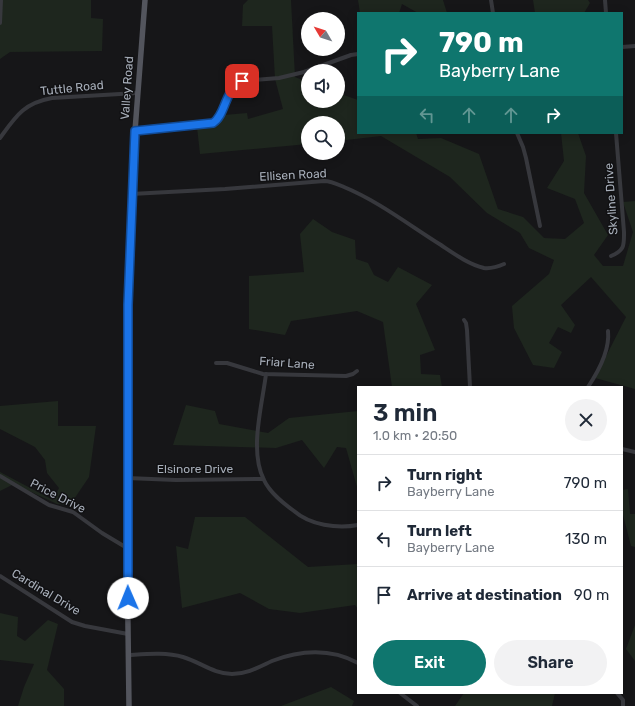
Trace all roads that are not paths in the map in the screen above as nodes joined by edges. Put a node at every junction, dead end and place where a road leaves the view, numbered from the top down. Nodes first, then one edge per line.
1 (1, 0) edge
2 (145, 0) edge
3 (491, 0) edge
4 (605, 0) edge
5 (493, 12) edge
6 (606, 12) edge
7 (0, 23) edge
8 (635, 46) edge
9 (623, 47) edge
10 (357, 54) edge
11 (137, 93) junction
12 (135, 131) junction
13 (517, 134) edge
14 (616, 134) edge
15 (0, 138) edge
16 (131, 194) junction
17 (540, 226) dead end
18 (611, 256) dead end
19 (504, 264) dead end
20 (464, 320) dead end
21 (608, 331) dead end
22 (216, 363) dead end
23 (357, 371) dead end
24 (266, 374) junction
25 (470, 386) edge
26 (589, 386) edge
27 (623, 448) edge
28 (635, 452) edge
29 (0, 476) edge
30 (127, 478) junction
31 (263, 479) junction
32 (357, 525) edge
33 (127, 548) junction
34 (0, 576) edge
35 (128, 634) junction
36 (128, 655) junction
37 (357, 663) edge
38 (401, 694) edge
39 (408, 694) edge
40 (618, 694) edge
41 (406, 698) junction
42 (129, 706) edge
43 (417, 706) edge
44 (624, 706) edge

1 - 7 street
2 - 11 main road, Valley Road
3 - 5 street
4 - 6 street
8 - 9 street
10 - 12 street
11 - 12 main road, Valley Road
11 - 15 street, Tuttle Road
12 - 16 main road, Valley Road
13 - 17 street
14 - 18 street, Skyline Drive
16 - 19 street, Ellisen Road
16 - 30 main road, Valley Road
20 - 25 street
21 - 26 street
22 - 24 street, Friar Lane
23 - 24 street, Friar Lane
24 - 31 street
27 - 28 street
29 - 33 street, Price Drive
30 - 31 street, Elsinore Drive
30 - 33 main road, Valley Road
31 - 32 street
33 - 35 main road, Valley Road
34 - 35 street, Cardinal Drive
35 - 36 main road, Valley Road
36 - 37 street
36 - 42 main road, Valley Road
38 - 41 street
39 - 41 street
40 - 44 street
41 - 43 street

